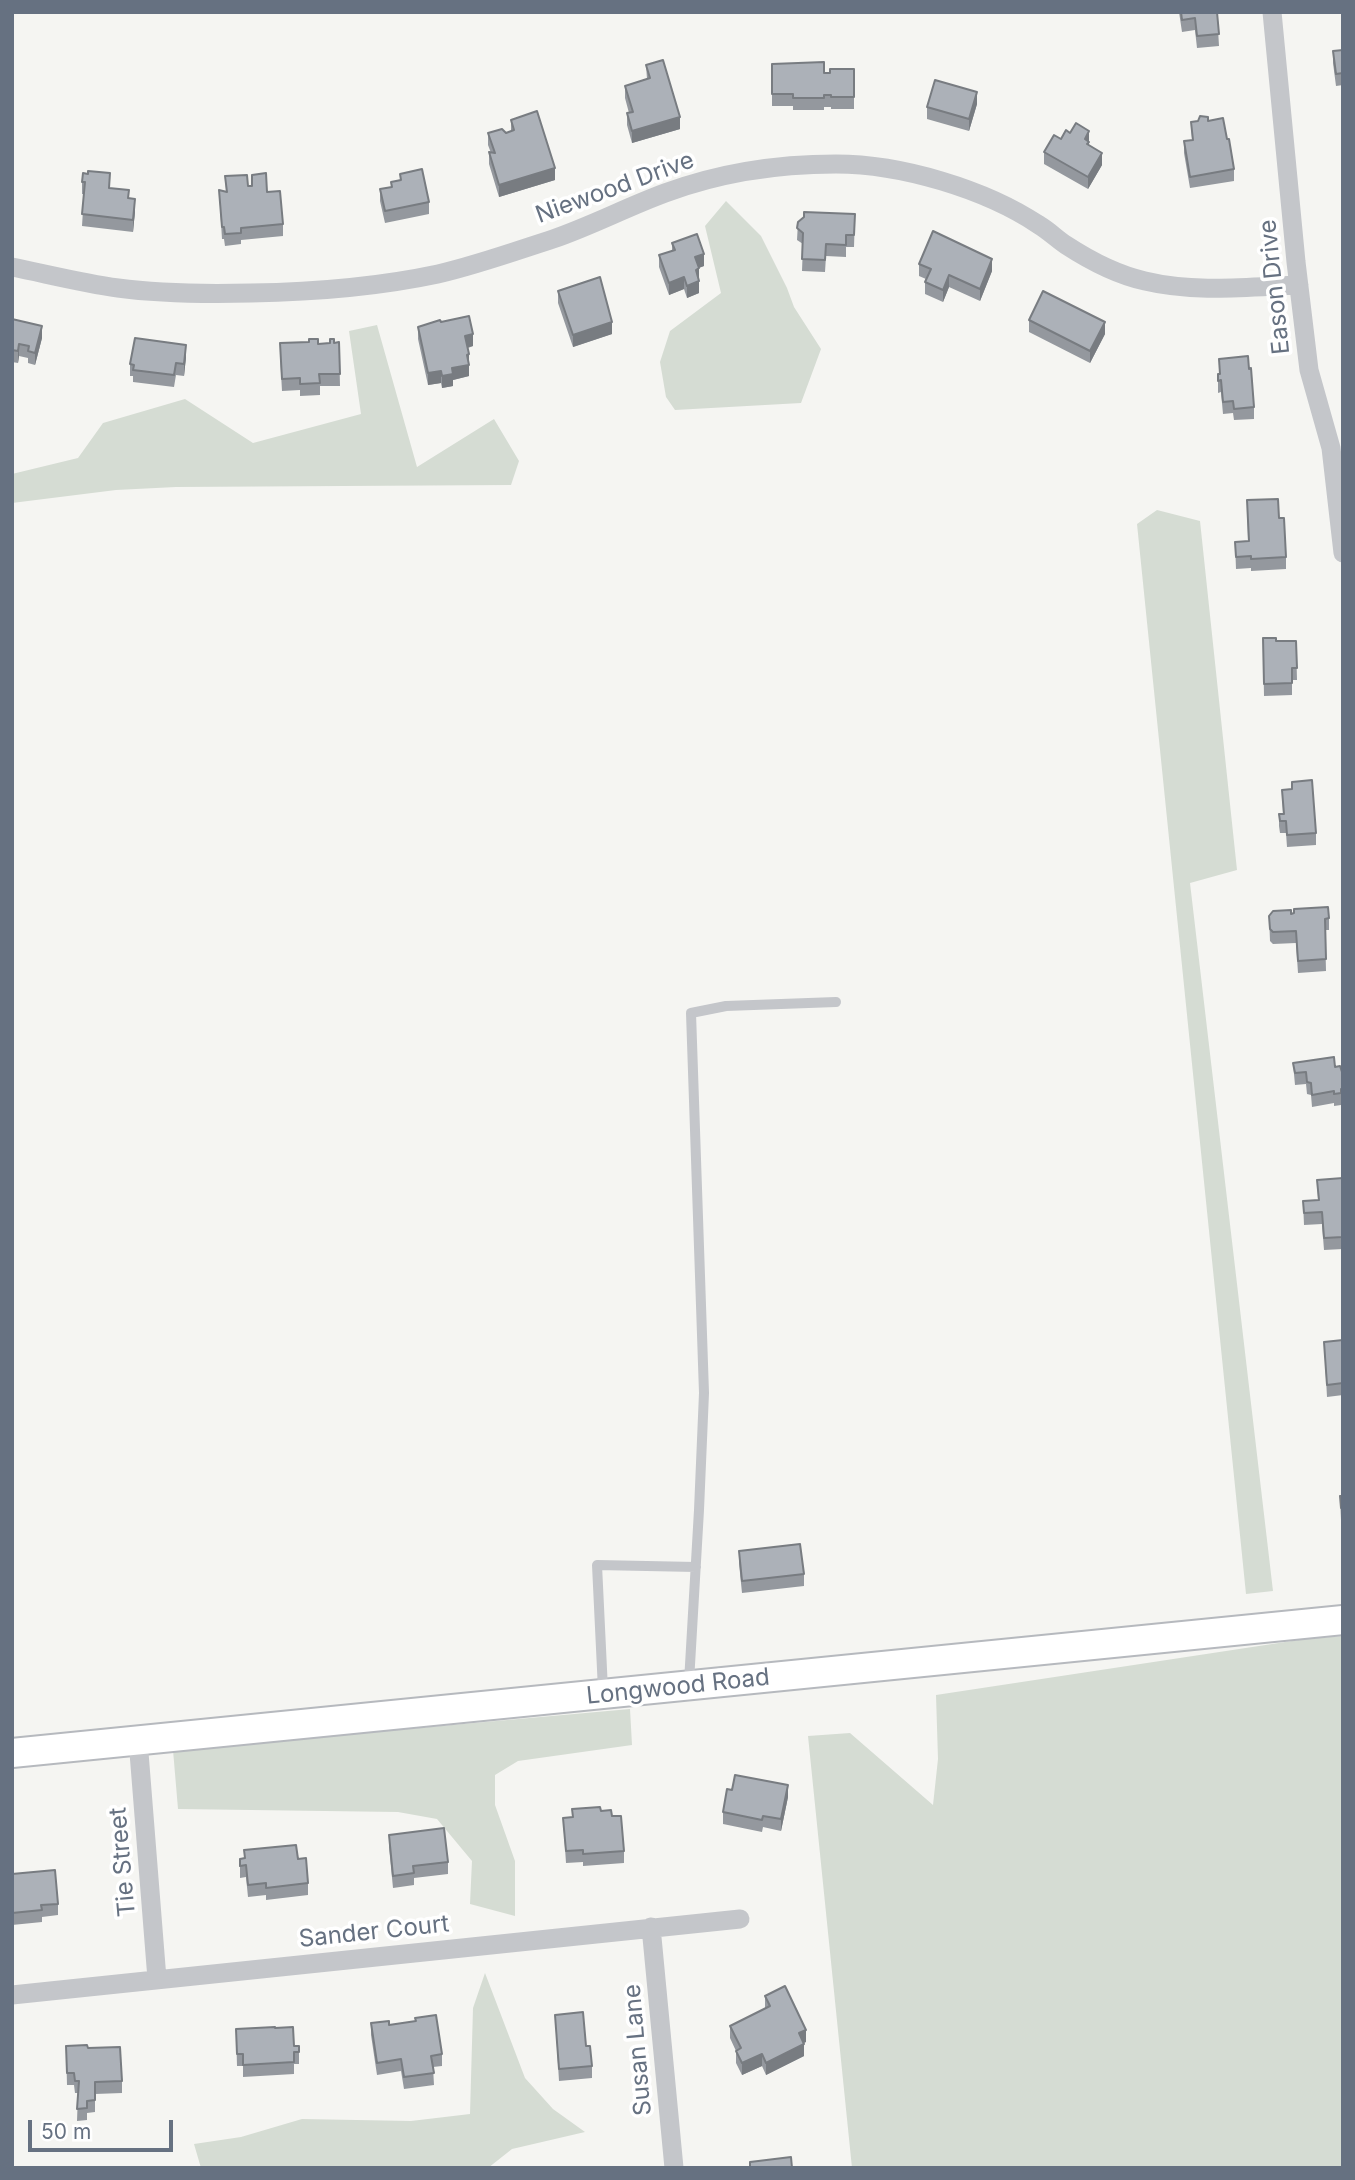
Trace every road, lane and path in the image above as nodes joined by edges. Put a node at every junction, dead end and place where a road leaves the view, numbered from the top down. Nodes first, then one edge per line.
1 (1272, 12) edge
2 (12, 267) edge
3 (1299, 285) junction
4 (1343, 553) edge
5 (836, 1002) dead end
6 (696, 1567) junction
7 (1343, 1620) edge
8 (688, 1686) junction
9 (603, 1695) junction
10 (138, 1740) junction
11 (12, 1754) edge
12 (740, 1919) dead end
13 (651, 1927) junction
14 (157, 1979) junction
15 (12, 1995) edge
16 (674, 2168) edge

1 - 3 street, Eason Drive
2 - 3 street, Niewood Drive
3 - 4 street, Eason Drive
5 - 6 lane
6 - 8 lane
6 - 9 lane
7 - 8 main road, Longwood Road
8 - 9 main road, Longwood Road
9 - 10 main road, Longwood Road
10 - 11 main road, Longwood Road
10 - 14 street, Tie Street
12 - 13 street, Sander Court
13 - 14 street, Sander Court
13 - 16 street, Susan Lane
14 - 15 street, Sander Court

